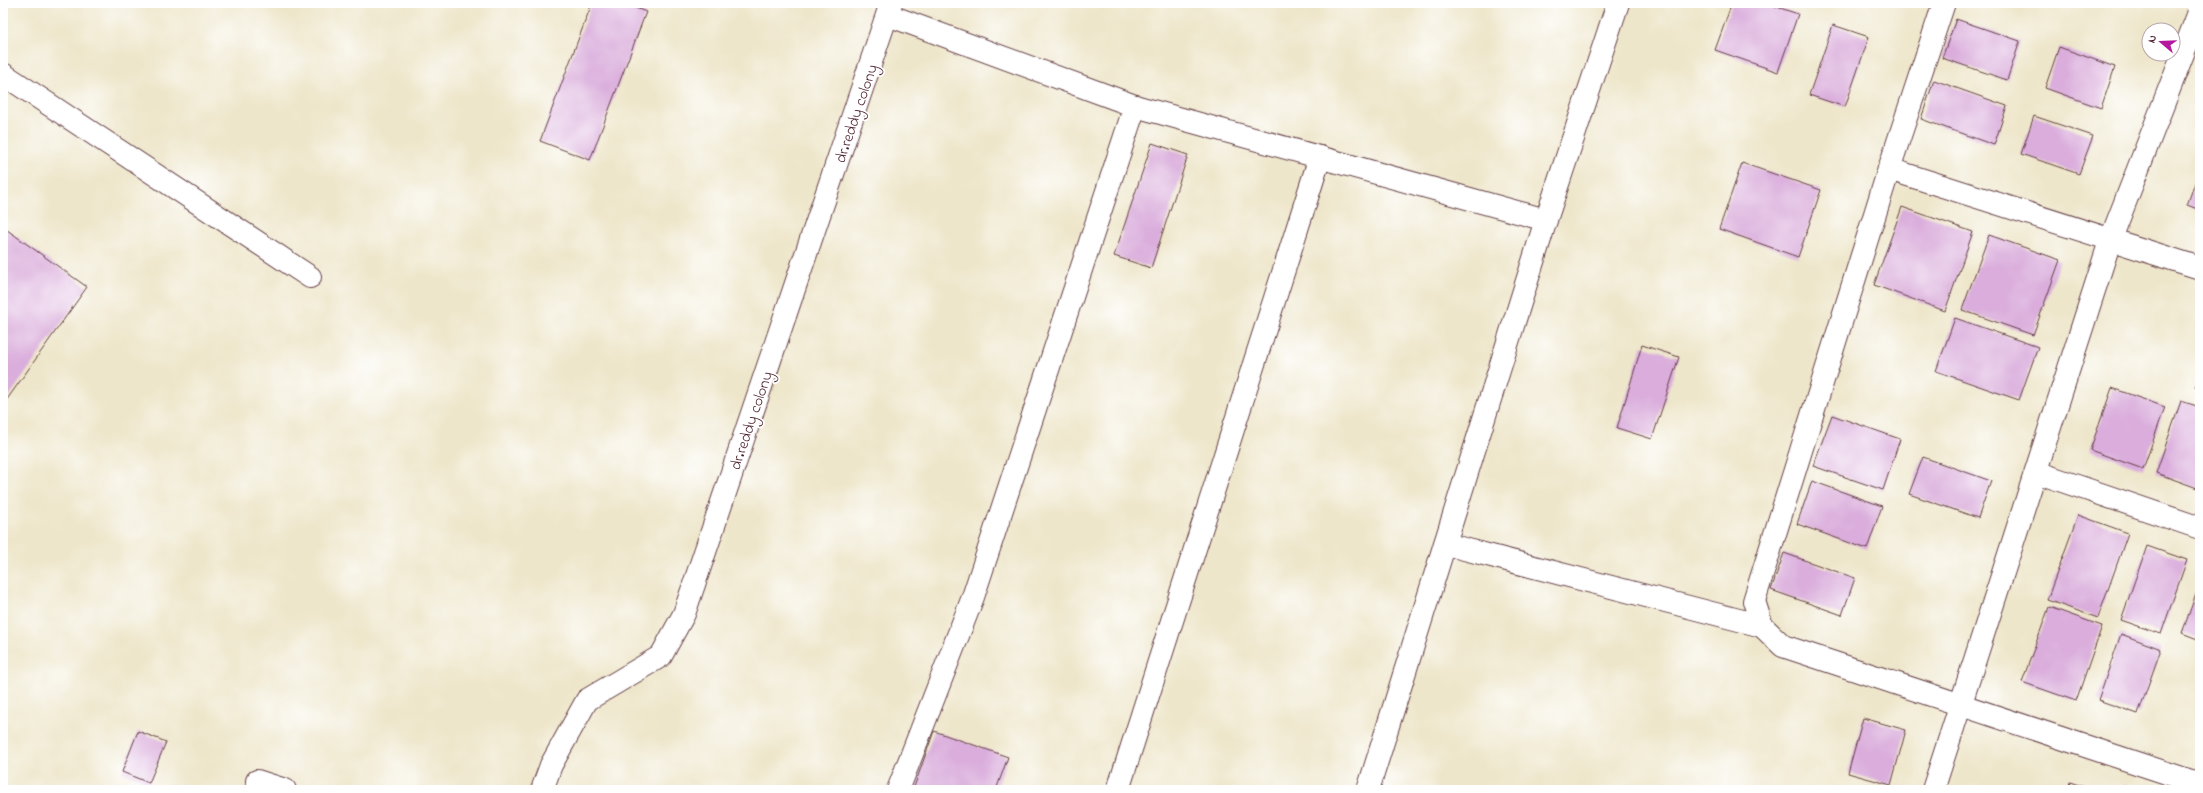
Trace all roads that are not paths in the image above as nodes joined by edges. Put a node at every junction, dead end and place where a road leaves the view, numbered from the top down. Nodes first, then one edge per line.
1 (1618, 3) edge
2 (1944, 3) edge
3 (890, 9) edge
4 (2199, 11) edge
5 (3, 74) edge
6 (1135, 106) junction
7 (1320, 158) junction
8 (1889, 168) junction
9 (1546, 220) junction
10 (2110, 241) junction
11 (2200, 268) edge
12 (310, 277) dead end
13 (2036, 472) junction
14 (2200, 528) edge
15 (1445, 544) junction
16 (1762, 626) junction
17 (1960, 705) junction
18 (257, 781) dead end
19 (2200, 784) edge
20 (285, 790) edge
21 (542, 790) edge
22 (898, 790) edge
23 (1118, 790) edge
24 (1368, 790) edge
25 (1933, 790) edge

1 - 9 street
2 - 8 street
3 - 6 street
3 - 21 street, dr.reddy colony
4 - 10 street
5 - 12 street
6 - 7 street
6 - 22 street
7 - 9 street
7 - 23 street
8 - 10 street
8 - 16 street
9 - 15 street
10 - 11 street
10 - 13 street
13 - 14 street
13 - 17 street
15 - 16 street
15 - 24 street
16 - 17 street
17 - 19 street
17 - 25 street
18 - 20 street

